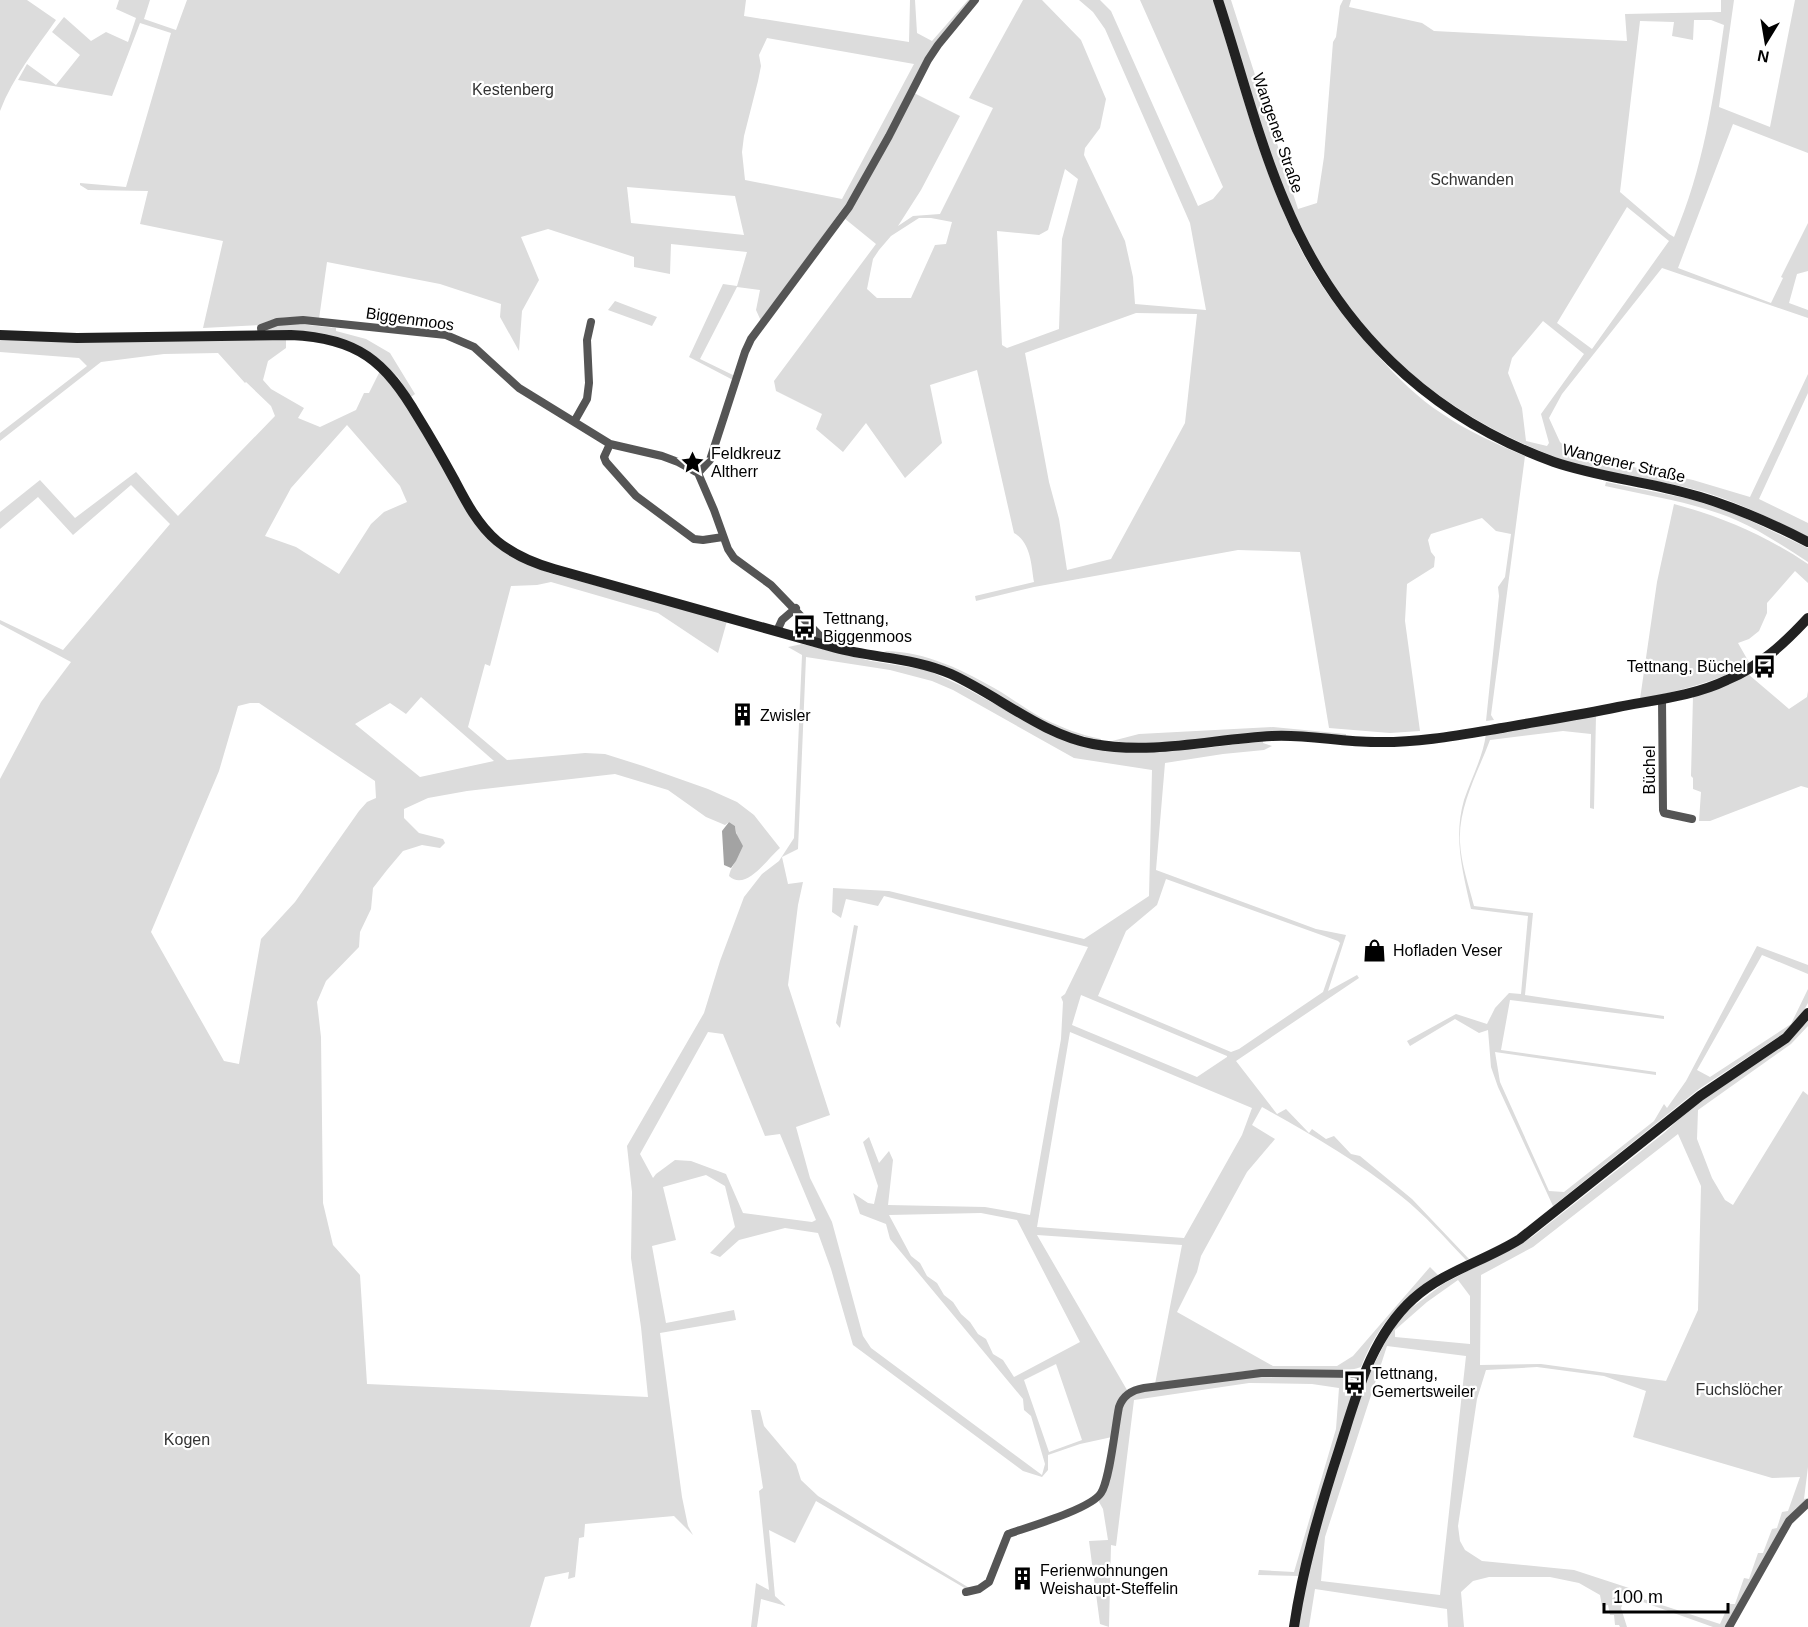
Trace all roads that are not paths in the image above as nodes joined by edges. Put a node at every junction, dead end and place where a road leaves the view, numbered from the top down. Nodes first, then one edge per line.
1 (975, 0) edge
2 (1218, 0) edge
3 (591, 322) dead end
4 (0, 335) edge
5 (262, 335) junction
6 (574, 422) junction
7 (610, 444) junction
8 (698, 473) junction
9 (723, 537) junction
10 (1808, 542) edge
11 (796, 608) junction
12 (1808, 618) edge
13 (777, 631) junction
14 (823, 644) junction
15 (1662, 699) junction
16 (1692, 819) dead end
17 (1808, 1013) edge
18 (1364, 1376) junction
19 (1808, 1503) edge
20 (966, 1592) dead end
21 (1294, 1627) edge
22 (1729, 1627) edge

1 - 8 street
2 - 10 main road, Wangener Straße
3 - 6 street
4 - 5 main road
5 - 6 street, Biggenmoos
5 - 13 main road
6 - 7 street, Biggenmoos
7 - 8 street, Biggenmoos
7 - 9 street
8 - 9 street
9 - 11 street
11 - 13 street
11 - 14 street
12 - 15 main road
13 - 14 main road
14 - 15 main road
15 - 16 street, Büchel
17 - 18 main road
18 - 20 street
18 - 21 main road
19 - 22 street

